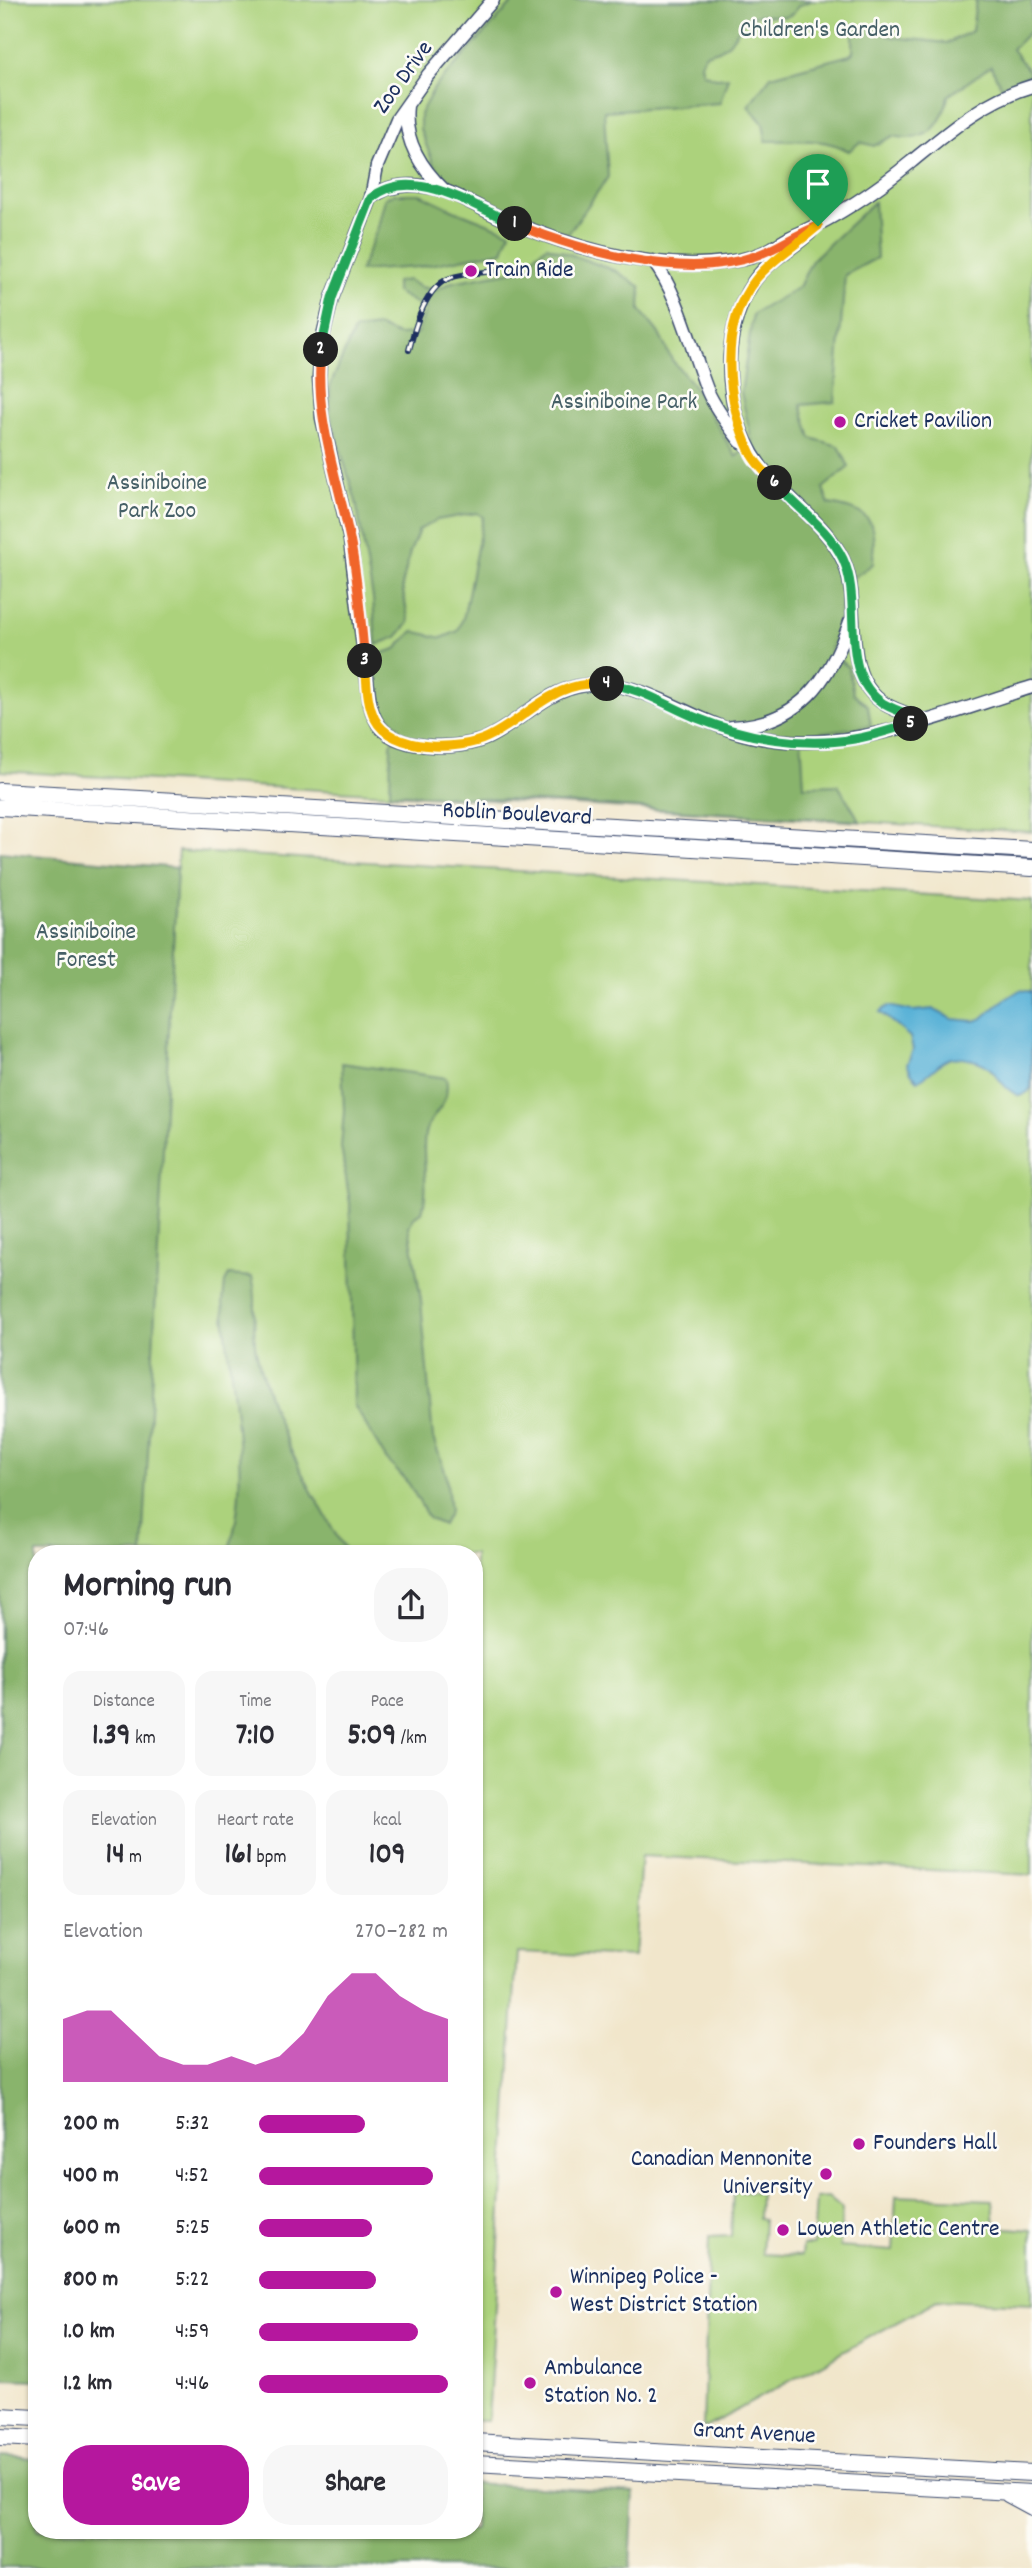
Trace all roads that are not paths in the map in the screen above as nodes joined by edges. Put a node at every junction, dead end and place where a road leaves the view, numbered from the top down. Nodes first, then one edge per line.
1 (493, 0) edge
2 (1032, 86) edge
3 (407, 106) junction
4 (443, 190) junction
5 (371, 198) junction
6 (818, 226) junction
7 (653, 261) junction
8 (752, 456) junction
9 (853, 616) junction
10 (1032, 687) edge
11 (924, 720) junction
12 (725, 728) junction
13 (0, 791) edge
14 (0, 807) edge
15 (1032, 850) edge
16 (1032, 868) edge
17 (0, 2416) edge
18 (28, 2418) edge
19 (0, 2437) edge
20 (28, 2439) edge
21 (483, 2442) edge
22 (483, 2463) edge
23 (1032, 2463) edge
24 (1015, 2471) junction
25 (1032, 2473) edge
26 (1003, 2491) junction
27 (1032, 2493) edge
28 (1032, 2507) edge

1 - 3 street, Zoo Drive
2 - 6 street
3 - 4 street
3 - 5 street, Zoo Drive
4 - 5 street
4 - 7 street
5 - 12 street, Zoo Drive
6 - 7 street
6 - 8 street
7 - 8 street
8 - 9 street
9 - 11 street
9 - 12 street
10 - 11 street, Zoo Drive
11 - 12 street, Zoo Drive
13 - 15 main road, Roblin Boulevard
14 - 16 main road, Roblin Boulevard
17 - 18 main road
19 - 20 main road
21 - 24 main road, Grant Avenue
22 - 26 main road, Grant Avenue
23 - 24 main road
24 - 25 main road, Grant Avenue
26 - 27 main road, Grant Avenue
26 - 28 main road

